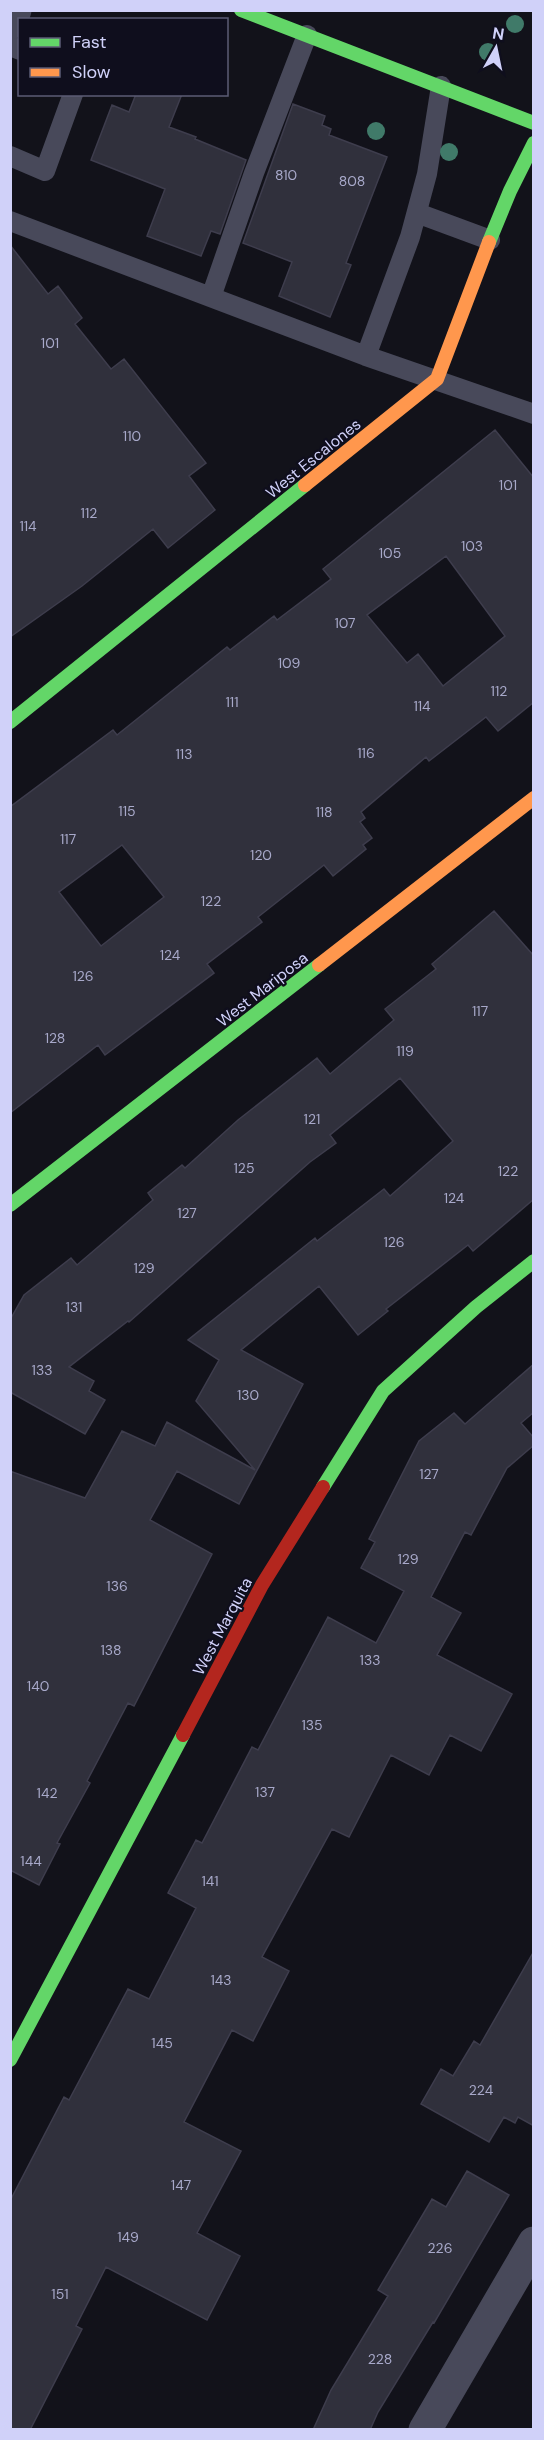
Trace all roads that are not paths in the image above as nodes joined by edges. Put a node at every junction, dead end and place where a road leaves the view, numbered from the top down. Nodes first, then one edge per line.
1 (15, 10) edge
2 (241, 10) edge
3 (10, 23) edge
4 (307, 35) junction
5 (441, 86) junction
6 (72, 96) edge
7 (534, 123) edge
8 (534, 143) edge
9 (10, 156) edge
10 (417, 213) junction
11 (10, 221) edge
12 (490, 240) junction
13 (211, 297) junction
14 (366, 356) junction
15 (437, 379) junction
16 (534, 414) edge
17 (10, 722) edge
18 (534, 798) edge
19 (10, 1205) edge
20 (534, 1261) edge
21 (10, 2060) edge
22 (534, 2243) edge
23 (425, 2430) edge

1 - 3 street
2 - 4 street
4 - 5 street
4 - 13 lane
5 - 7 street
5 - 10 lane
6 - 9 lane
8 - 12 street
10 - 12 lane
10 - 14 lane
11 - 13 lane
12 - 15 street
13 - 14 lane
14 - 15 lane
15 - 16 lane
15 - 17 street, West Escalones
18 - 19 street, West Mariposa
20 - 21 street, West Marquita
22 - 23 street

